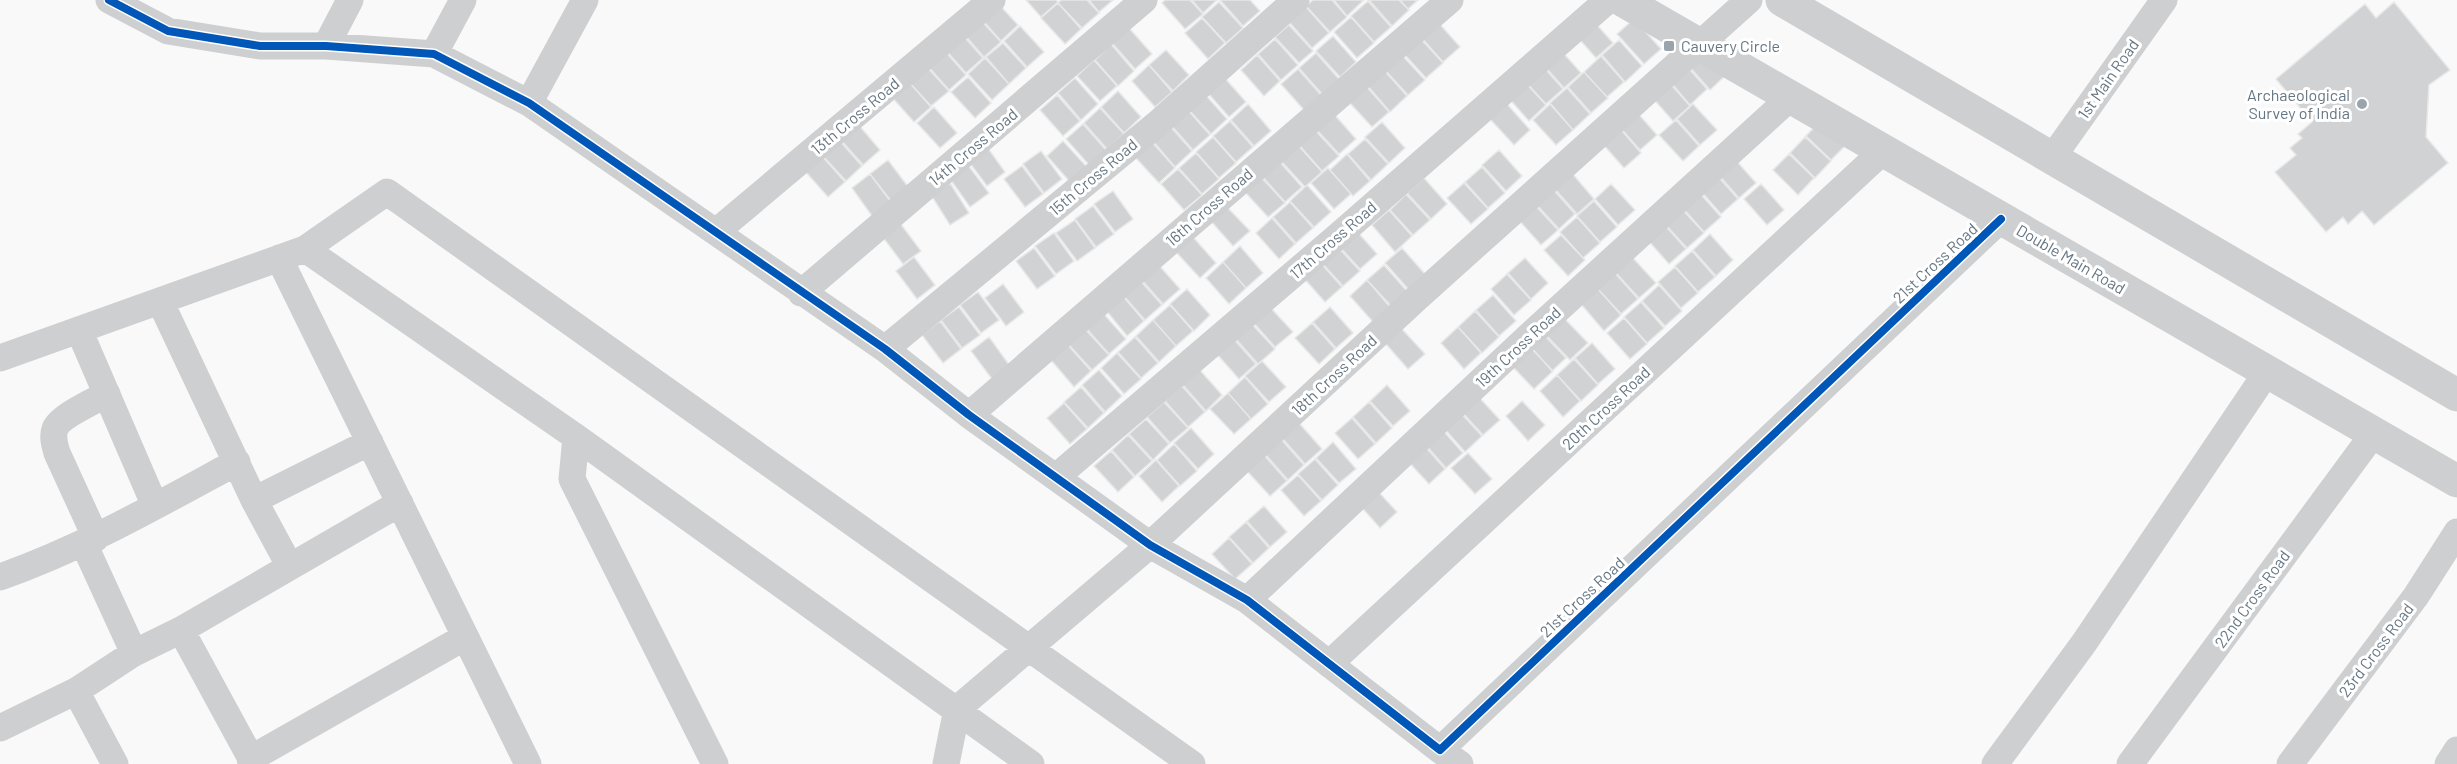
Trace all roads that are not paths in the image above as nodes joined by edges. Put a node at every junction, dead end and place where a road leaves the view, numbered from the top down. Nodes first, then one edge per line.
1 (350, 0) edge
2 (463, 0) edge
3 (585, 0) edge
4 (992, 0) edge
5 (1144, 0) edge
6 (1296, 0) edge
7 (1449, 0) edge
8 (1608, 0) edge
9 (1622, 0) edge
10 (1749, 0) edge
11 (1782, 0) edge
12 (2160, 1) edge
13 (122, 3) edge
14 (1700, 44) junction
15 (326, 46) junction
16 (434, 54) junction
17 (1791, 97) junction
18 (529, 103) junction
19 (1883, 151) junction
20 (2052, 158) junction
21 (2001, 219) junction
22 (717, 231) junction
23 (305, 249) junction
24 (279, 258) junction
25 (801, 293) junction
26 (160, 301) junction
27 (79, 330) junction
28 (885, 349) junction
29 (0, 358) edge
30 (2267, 372) junction
31 (106, 394) junction
32 (2457, 395) edge
33 (969, 415) junction
34 (2374, 433) junction
35 (576, 437) junction
36 (370, 442) junction
37 (237, 462) junction
38 (1056, 477) junction
39 (2457, 481) edge
40 (254, 500) junction
41 (399, 503) junction
42 (155, 506) junction
43 (2457, 532) edge
44 (90, 541) junction
45 (1150, 545) junction
46 (289, 565) junction
47 (0, 577) edge
48 (1246, 600) junction
49 (180, 630) junction
50 (465, 637) junction
51 (1031, 648) junction
52 (134, 653) junction
53 (1329, 664) junction
54 (76, 691) junction
55 (957, 709) junction
56 (0, 728) edge
57 (2457, 750) edge
58 (1450, 757) edge
59 (252, 762) edge
60 (114, 764) edge
61 (528, 764) edge
62 (715, 764) edge
63 (946, 764) edge
64 (1031, 764) edge
65 (1192, 764) edge
66 (1995, 764) edge
67 (2130, 764) edge
68 (2290, 764) edge
69 (2448, 764) edge

1 - 15 street
2 - 16 street
3 - 18 street
4 - 22 street, 13th Cross Road
5 - 25 street, 14th Cross Road
6 - 28 street, 15th Cross Road
7 - 33 street, 16th Cross Road
8 - 38 street, 17th Cross Road
9 - 14 street, Double Main Road
10 - 14 street, 18th Cross Road
11 - 20 street
12 - 20 street, 1st Main Road
13 - 15 street
14 - 17 street, Double Main Road
14 - 45 street, 18th Cross Road
15 - 16 street
16 - 18 street, 21st Cross Road
17 - 19 street, Double Main Road
17 - 48 street, 19th Cross Road
18 - 22 street, 21st Cross Road
19 - 21 street, Double Main Road
19 - 53 street, 20th Cross Road
20 - 32 street
21 - 30 street, Double Main Road
21 - 58 street, 21st Cross Road
22 - 25 street, 21st Cross Road
23 - 24 street
23 - 35 street
23 - 51 street
24 - 26 street
24 - 36 street
25 - 28 street, 21st Cross Road
26 - 27 street
26 - 37 street
27 - 29 street
27 - 31 street
28 - 33 street, 21st Cross Road
30 - 34 street, Double Main Road
30 - 66 street
31 - 42 street
31 - 44 street
33 - 38 street, 21st Cross Road
34 - 39 street, Double Main Road
34 - 67 street, 22nd Cross Road
35 - 55 street
35 - 62 street
36 - 40 street
36 - 41 street
37 - 40 street
37 - 42 street
38 - 45 street, 21st Cross Road
40 - 46 street
41 - 46 street
41 - 50 street
42 - 44 street
43 - 68 street, 23rd Cross Road
44 - 47 street
44 - 52 street
45 - 48 street, 21st Cross Road
45 - 51 street, 18th Cross Road
46 - 49 street
48 - 53 street, 21st Cross Road
49 - 52 street
49 - 59 street
50 - 59 street
50 - 61 street
51 - 55 street, 18th Cross Road
51 - 65 street
52 - 54 street
53 - 58 street, 21st Cross Road
54 - 56 street
54 - 60 street
55 - 63 street
55 - 64 street
57 - 69 street

